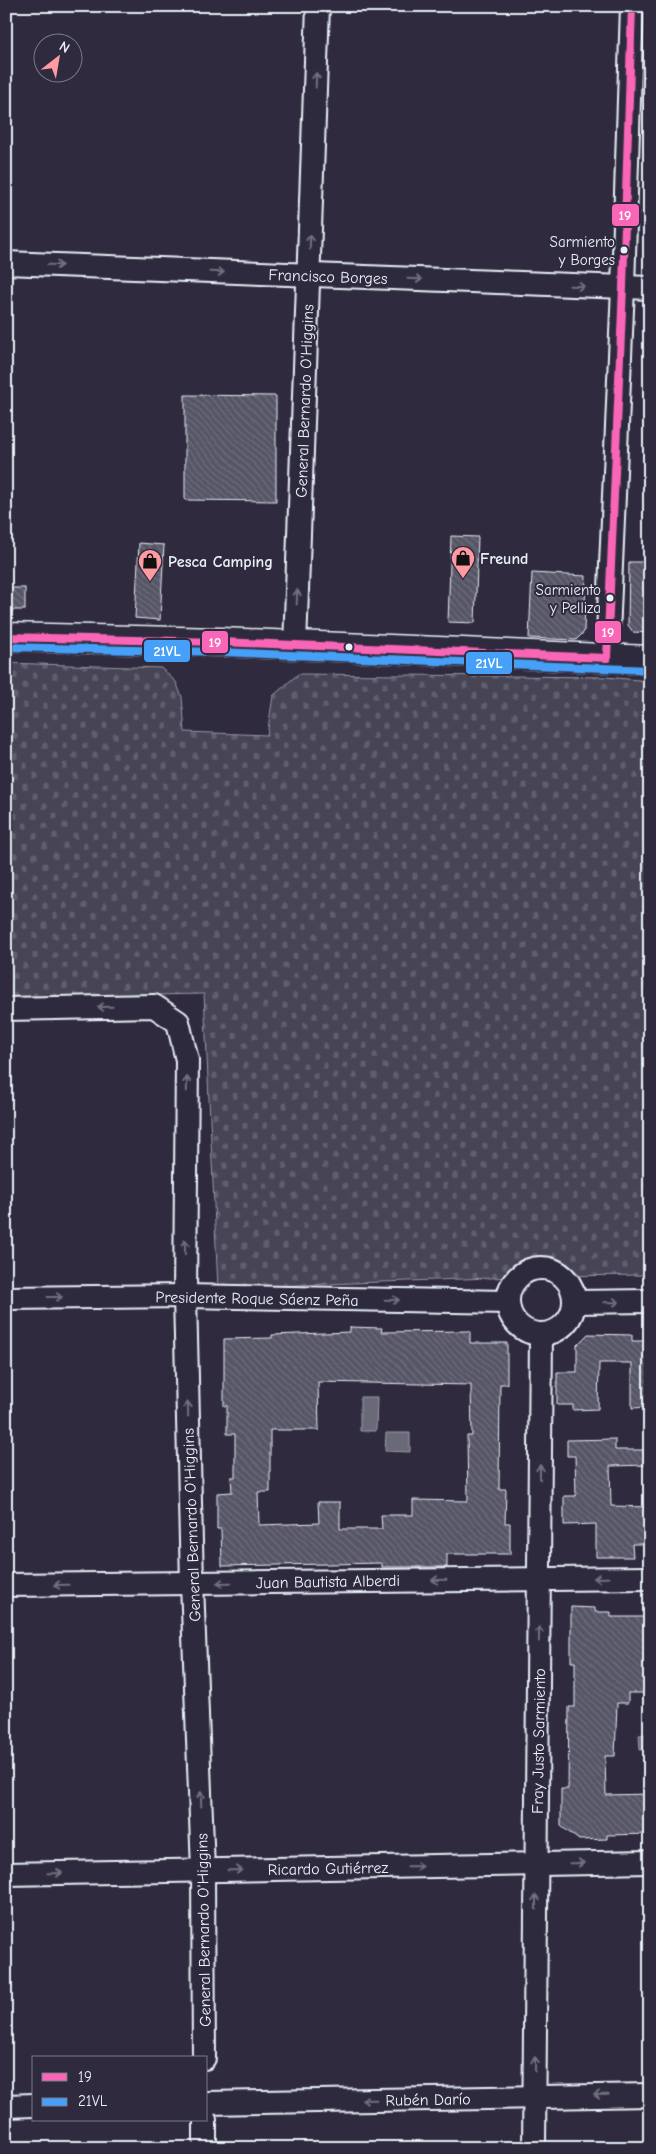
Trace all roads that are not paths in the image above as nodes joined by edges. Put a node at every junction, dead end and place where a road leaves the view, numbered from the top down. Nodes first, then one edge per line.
1 (318, 6) edge
2 (632, 6) edge
3 (6, 263) edge
4 (309, 275) junction
5 (623, 287) junction
6 (650, 288) edge
7 (6, 637) edge
8 (295, 646) junction
9 (607, 658) junction
10 (650, 660) edge
11 (6, 1010) edge
12 (185, 1296) junction
13 (6, 1298) edge
14 (650, 1301) edge
15 (508, 1302) junction
16 (574, 1302) junction
17 (541, 1334) junction
18 (650, 1578) edge
19 (539, 1579) junction
20 (192, 1583) junction
21 (6, 1585) edge
22 (650, 1862) edge
23 (537, 1864) junction
24 (203, 1870) junction
25 (6, 1874) edge
26 (204, 2056) edge
27 (650, 2094) edge
28 (535, 2097) junction
29 (208, 2102) edge
30 (32, 2105) edge
31 (6, 2106) edge
32 (205, 2122) edge
33 (205, 2148) edge
34 (534, 2148) edge

4 -> 1 street, General Bernardo O'Higgins
2 - 5 street
3 -> 4 street, Francisco Borges
4 -> 5 street, Francisco Borges
8 -> 4 street, General Bernardo O'Higgins
5 - 6 street, Francisco Borges
5 - 9 street
7 - 8 street
8 - 9 street
9 - 10 street
12 -> 11 street, General Bernardo O'Higgins
13 -> 12 street, Presidente Roque Sáenz Peña
12 -> 15 street, Presidente Roque Sáenz Peña
20 -> 12 street, General Bernardo O'Higgins
16 -> 14 street
15 - 16 street
15 - 17 street
16 - 17 street
19 -> 17 street, Fray Justo Sarmiento
18 -> 19 street, Juan Bautista Alberdi
19 -> 20 street, Juan Bautista Alberdi
23 -> 19 street, Fray Justo Sarmiento
20 -> 21 street, Juan Bautista Alberdi
24 -> 20 street, General Bernardo O'Higgins
23 -> 22 street, Ricardo Gutiérrez
24 -> 23 street, Ricardo Gutiérrez
28 -> 23 street, Fray Justo Sarmiento
25 -> 24 street, Ricardo Gutiérrez
24 - 26 street, General Bernardo O'Higgins
27 -> 28 street, Rubén Darío
28 -> 29 street, Rubén Darío
28 - 34 street, Fray Justo Sarmiento
30 - 31 street
32 - 33 street

